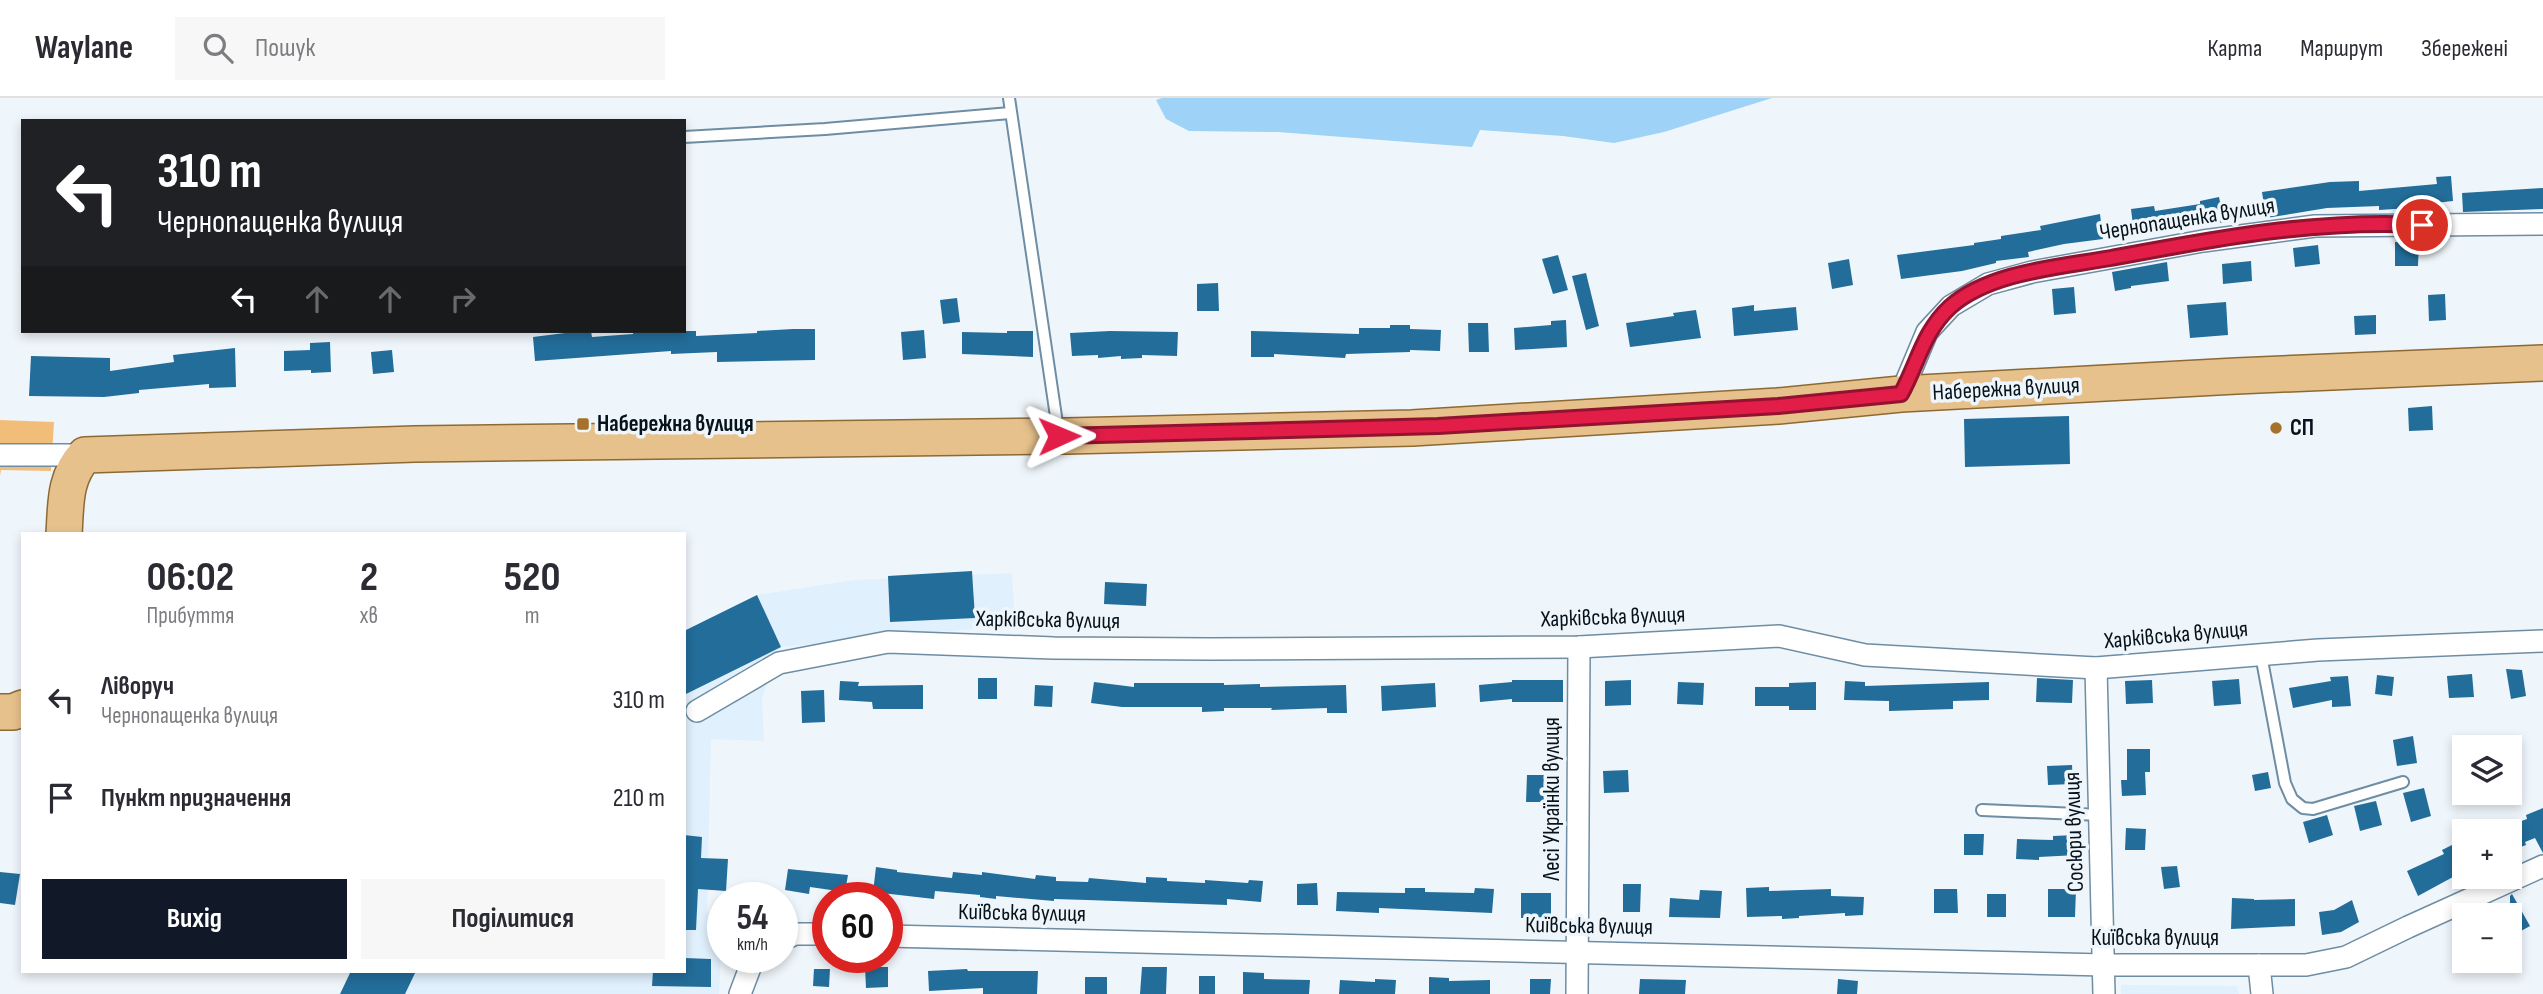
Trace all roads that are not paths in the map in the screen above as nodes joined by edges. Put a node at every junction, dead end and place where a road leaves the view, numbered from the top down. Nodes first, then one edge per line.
1 (1009, 98) edge
2 (1010, 113) junction
3 (686, 137) edge
4 (2543, 224) edge
5 (2543, 363) edge
6 (1901, 394) junction
7 (1059, 436) junction
8 (0, 455) edge
9 (85, 455) junction
10 (64, 532) edge
11 (2543, 641) edge
12 (1579, 647) junction
13 (2261, 655) junction
14 (2095, 668) junction
15 (21, 709) edge
16 (697, 710) dead end
17 (0, 712) edge
18 (2403, 782) dead end
19 (1982, 810) dead end
20 (2100, 816) junction
21 (2543, 866) edge
22 (903, 936) edge
23 (1577, 952) junction
24 (2259, 964) junction
25 (2104, 965) junction
26 (748, 973) edge
27 (740, 994) edge
28 (1577, 994) edge
29 (2104, 994) edge
30 (2262, 994) edge

1 - 2 lane
2 - 3 lane
2 - 7 lane
4 - 6 street, Чернопащенка вулиця
5 - 6 main road, Набережна вулиця
6 - 7 main road, Набережна вулиця
7 - 9 main road, Набережна вулиця
8 - 9 street, Набережна вулиця
9 - 10 main road
11 - 13 street, Харківська вулиця
12 - 14 street, Харківська вулиця
12 - 16 street, Харківська вулиця
12 - 23 street, Лесі Українки вулиця
13 - 14 street, Харківська вулиця
13 - 18 lane
14 - 20 street, Сосюри вулиця
15 - 17 main road
19 - 20 lane
20 - 25 street, Сосюри вулиця
21 - 24 street, Київська вулиця
22 - 23 street, Київська вулиця
23 - 25 street, Київська вулиця
23 - 28 street, Лесі Українки вулиця
24 - 25 street, Київська вулиця
24 - 30 street
25 - 29 street, Сосюри вулиця
26 - 27 street

